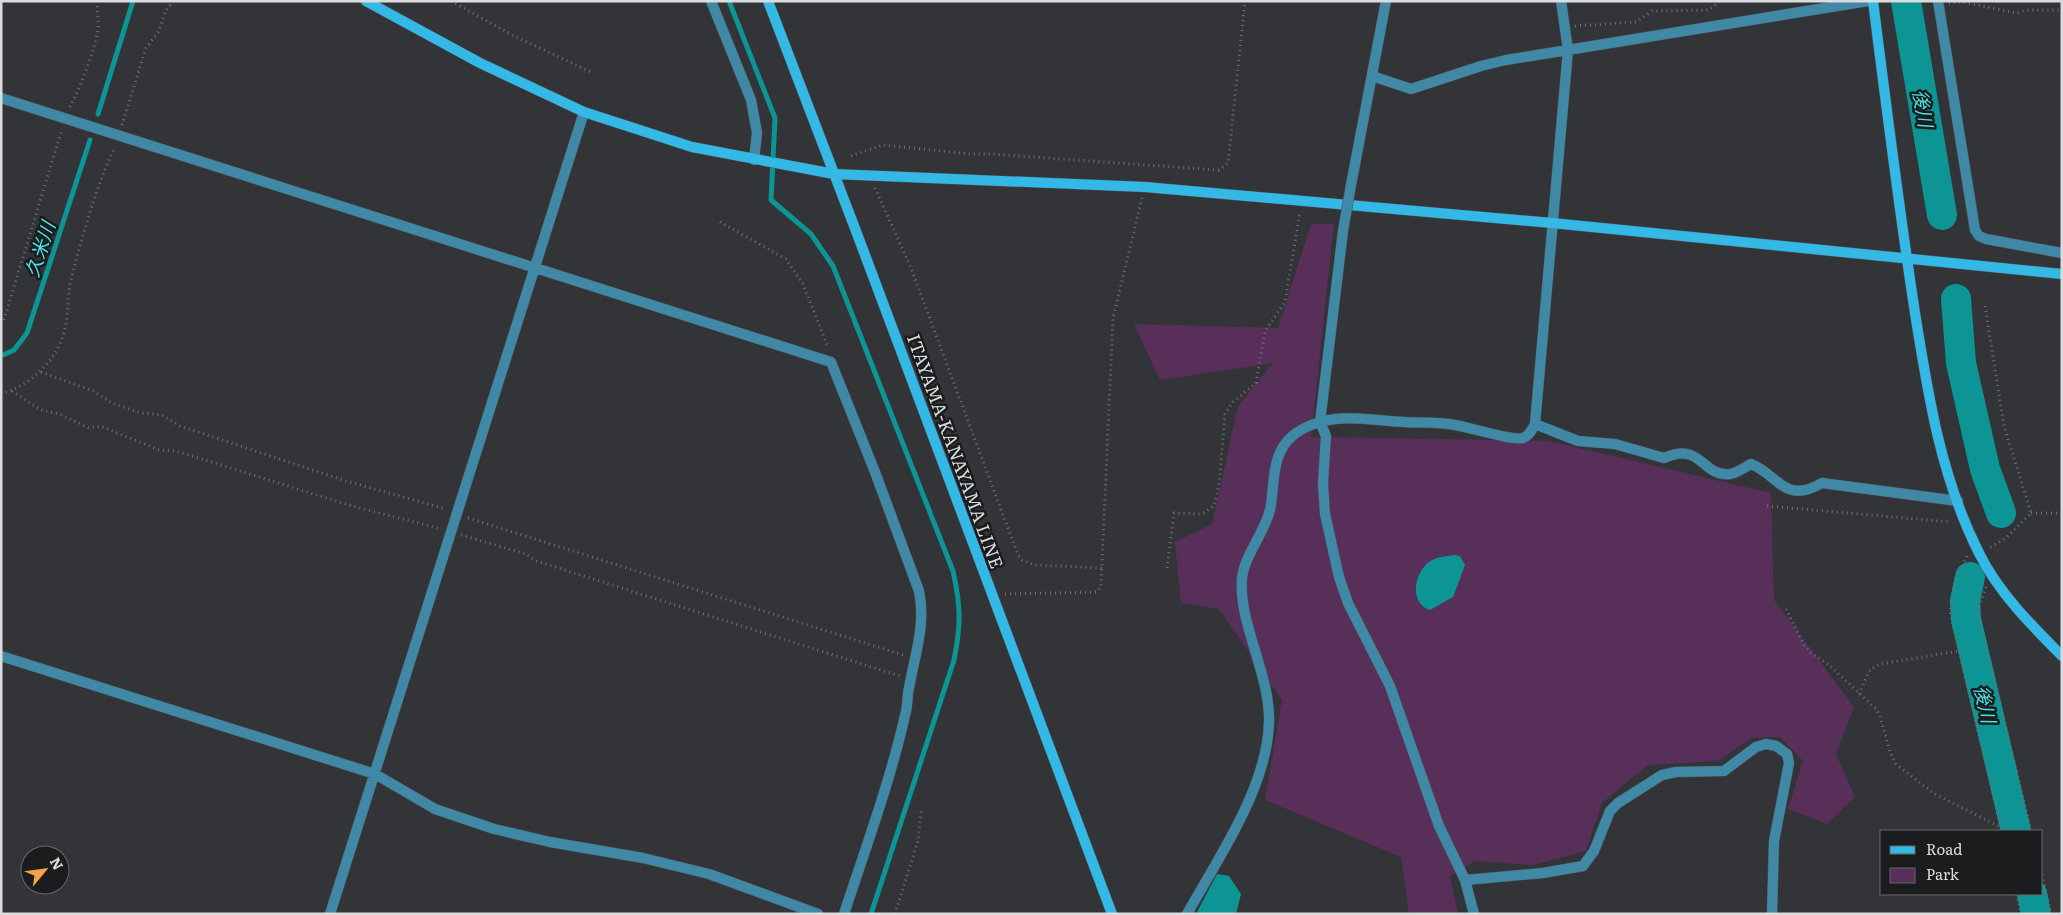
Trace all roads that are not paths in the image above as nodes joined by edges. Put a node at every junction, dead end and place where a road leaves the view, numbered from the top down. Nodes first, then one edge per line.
1 (366, 1) edge
2 (711, 1) edge
3 (768, 1) edge
4 (1386, 1) edge
5 (1561, 1) edge
6 (1868, 1) edge
7 (1873, 1) edge
8 (1938, 2) edge
9 (1568, 50) junction
10 (1372, 76) junction
11 (1, 98) edge
12 (584, 112) junction
13 (754, 160) junction
14 (834, 174) junction
15 (1552, 223) junction
16 (2062, 253) edge
17 (1907, 260) junction
18 (536, 268) junction
19 (2062, 274) edge
20 (1320, 422) junction
21 (1535, 424) junction
22 (1958, 501) junction
23 (1, 656) edge
24 (2062, 656) edge
25 (375, 774) junction
26 (1465, 880) junction
27 (330, 914) edge
28 (818, 914) edge
29 (844, 914) edge
30 (1112, 914) edge
31 (1187, 914) edge
32 (1474, 914) edge
33 (1772, 914) edge

1 - 12 street
2 - 13 street
3 - 14 street, ITAYAMA-KANAYAMA LINE
4 - 10 street
5 - 9 street
6 - 9 street
7 - 17 street
8 - 16 street
9 - 10 street
9 - 15 street
10 - 20 street, bridge
11 - 18 street
12 - 13 street
12 - 18 street
13 - 14 street
14 - 15 street
14 - 30 street, ITAYAMA-KANAYAMA LINE
15 - 17 street
15 - 21 street
17 - 19 street
17 - 22 street
18 - 25 street
18 - 29 street
20 - 21 street
20 - 26 street
20 - 31 street
21 - 22 street
22 - 24 street
23 - 25 street
25 - 27 street
25 - 28 street
26 - 32 street
26 - 33 street

